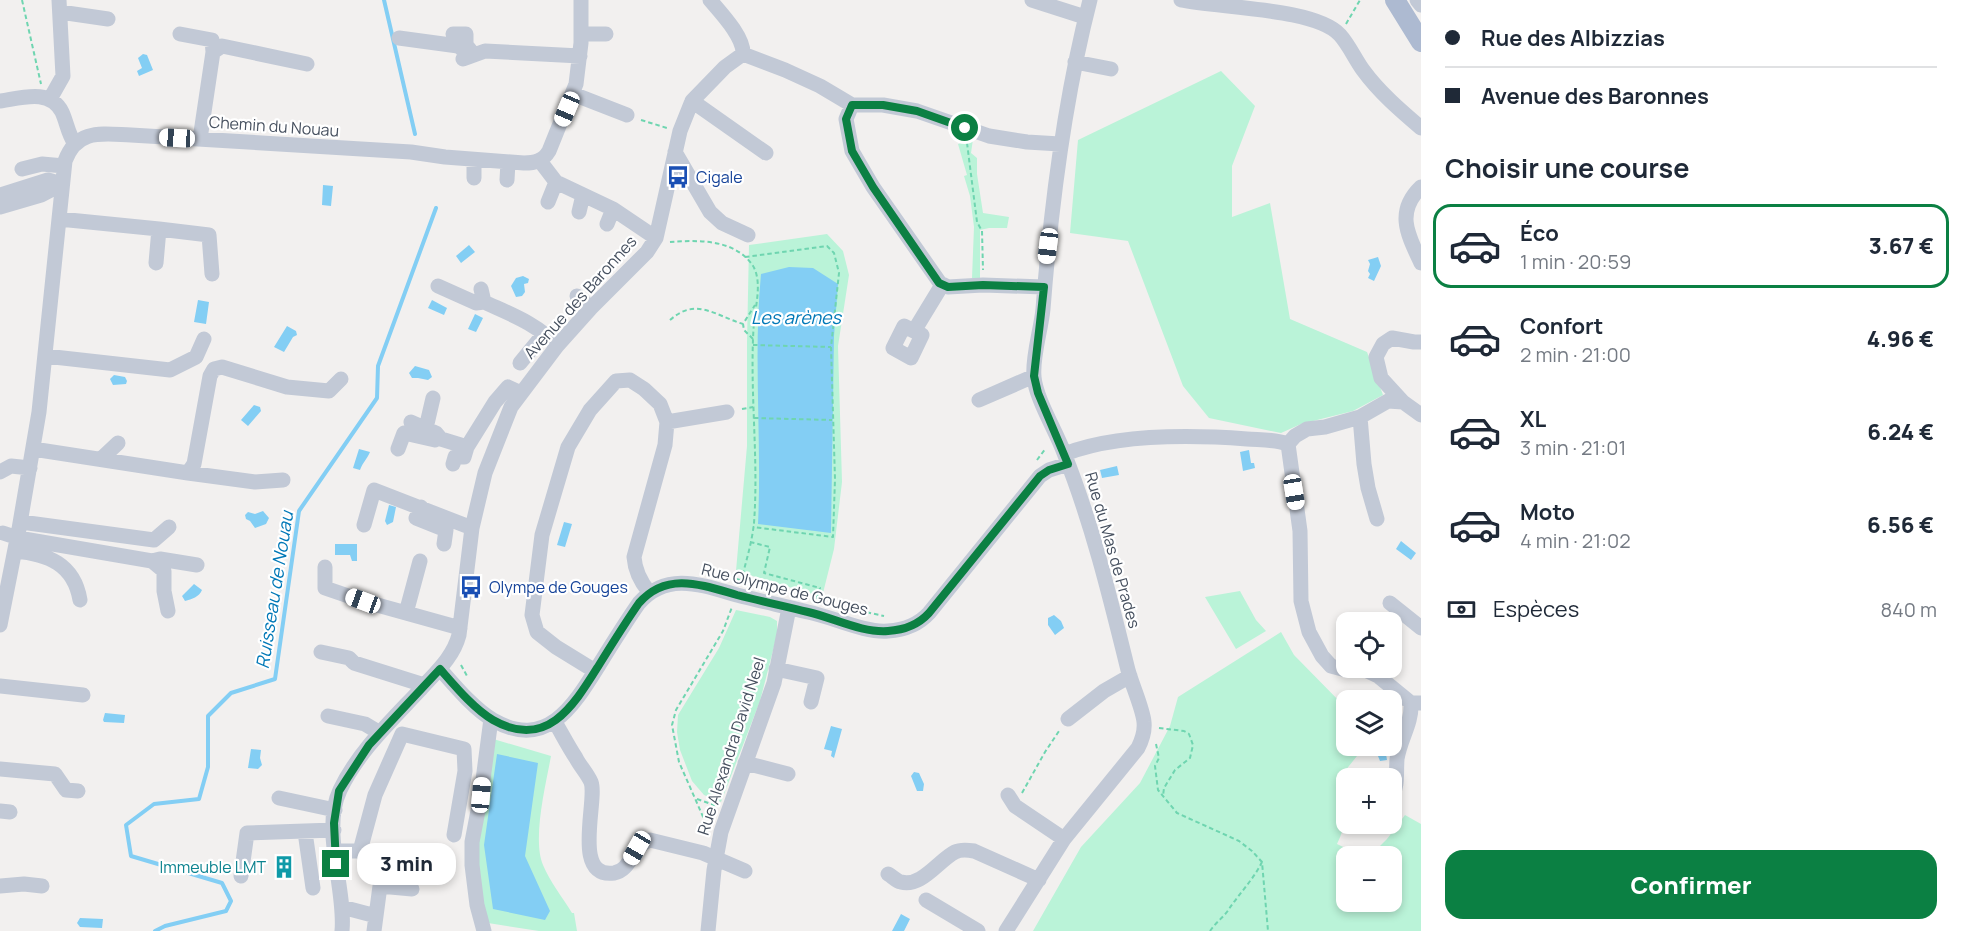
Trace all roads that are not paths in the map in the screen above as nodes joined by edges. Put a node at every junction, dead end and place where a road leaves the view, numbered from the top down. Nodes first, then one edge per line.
1 (581, 0) edge
2 (710, 0) edge
3 (1032, 0) edge
4 (1090, 0) edge
5 (1181, 0) edge
6 (1395, 0) edge
7 (1418, 0) edge
8 (1421, 5) edge
9 (59, 6) edge
10 (1085, 17) junction
11 (108, 19) dead end
12 (606, 33) dead end
13 (180, 34) dead end
14 (453, 34) dead end
15 (581, 34) junction
16 (399, 38) dead end
17 (1421, 42) edge
18 (213, 52) junction
19 (743, 54) junction
20 (580, 56) junction
21 (470, 57) junction
22 (1075, 62) junction
23 (307, 64) dead end
24 (1111, 69) dead end
25 (573, 94) junction
26 (50, 99) junction
27 (0, 101) edge
28 (692, 101) junction
29 (852, 105) junction
30 (627, 115) road end
31 (1421, 128) edge
32 (200, 139) junction
33 (75, 144) junction
34 (1060, 144) junction
35 (675, 152) junction
36 (766, 153) dead end
37 (474, 160) junction
38 (540, 161) junction
39 (508, 162) junction
40 (64, 166) junction
41 (22, 169) dead end
42 (474, 178) dead end
43 (507, 180) dead end
44 (556, 182) junction
45 (62, 184) junction
46 (1421, 187) edge
47 (0, 195) edge
48 (583, 195) junction
49 (548, 202) dead end
50 (0, 207) edge
51 (613, 209) junction
52 (579, 212) dead end
53 (59, 219) junction
54 (607, 224) dead end
55 (159, 229) junction
56 (748, 235) dead end
57 (656, 238) junction
58 (156, 263) dead end
59 (1421, 263) edge
60 (212, 274) dead end
61 (942, 285) junction
62 (438, 286) dead end
63 (1044, 287) junction
64 (577, 296) dead end
65 (591, 308) junction
66 (914, 331) dead end
67 (204, 339) dead end
68 (552, 341) junction
69 (1421, 342) edge
70 (45, 356) junction
71 (520, 363) dead end
72 (1034, 376) junction
73 (341, 379) dead end
74 (521, 393) junction
75 (434, 398) dead end
76 (979, 400) dead end
77 (1402, 402) junction
78 (727, 412) dead end
79 (1421, 415) edge
80 (1360, 417) junction
81 (411, 422) dead end
82 (667, 422) junction
83 (426, 428) junction
84 (441, 439) junction
85 (118, 443) dead end
86 (1287, 444) junction
87 (467, 447) junction
88 (33, 449) junction
89 (398, 449) dead end
90 (101, 459) junction
91 (1066, 459) junction
92 (453, 464) dead end
93 (30, 468) junction
94 (0, 472) edge
95 (188, 473) junction
96 (283, 480) dead end
97 (421, 507) junction
98 (1377, 519) dead end
99 (21, 522) junction
100 (364, 525) dead end
101 (169, 527) dead end
102 (472, 528) junction
103 (12, 540) junction
104 (444, 544) dead end
105 (152, 561) junction
106 (420, 561) dead end
107 (197, 565) dead end
108 (325, 567) dead end
109 (649, 592) junction
110 (80, 600) dead end
111 (1390, 603) dead end
112 (789, 608) junction
113 (168, 611) dead end
114 (406, 613) junction
115 (1, 616) edge
116 (460, 628) junction
117 (1421, 628) edge
118 (321, 652) dead end
119 (1336, 667) edge
120 (440, 669) junction
121 (777, 669) junction
122 (595, 671) junction
123 (1130, 676) junction
124 (1381, 678) edge
125 (424, 685) junction
126 (0, 686) edge
127 (83, 695) dead end
128 (811, 702) dead end
129 (1416, 703) edge
130 (328, 716) dead end
131 (490, 719) junction
132 (1068, 719) road end
133 (555, 722) junction
134 (380, 733) junction
135 (745, 763) junction
136 (1397, 768) edge
137 (0, 770) edge
138 (788, 774) dead end
139 (78, 791) dead end
140 (279, 798) dead end
141 (1011, 800) road end
142 (335, 810) junction
143 (334, 830) junction
144 (305, 832) junction
145 (454, 835) dead end
146 (1064, 839) junction
147 (334, 851) junction
148 (360, 851) junction
149 (716, 858) junction
150 (746, 871) dead end
151 (888, 874) dead end
152 (443, 875) dead end
153 (241, 876) dead end
154 (1039, 880) junction
155 (0, 886) edge
156 (42, 886) dead end
157 (313, 888) dead end
158 (412, 889) dead end
159 (926, 900) dead end
160 (342, 907) junction
161 (375, 923) edge
162 (342, 931) edge
163 (484, 931) edge
164 (708, 931) edge
165 (978, 931) edge
166 (1006, 931) edge

1 - 15 street
2 - 19 street
3 - 10 street
4 - 10 street, Rue du Mas de Prades
5 - 31 street
6 - 17 main road
7 - 8 street
9 - 11 street
9 - 26 street
10 - 22 street, Rue du Mas de Prades
12 - 15 street
13 - 18 street
14 - 21 street
15 - 20 street
16 - 21 street
18 - 23 street
18 - 32 street
19 - 28 street, Avenue des Baronnes
19 - 29 street
20 - 21 street
20 - 25 street
22 - 24 street
22 - 34 street, Rue du Mas de Prades
25 - 30 street
25 - 38 street
26 - 27 street
26 - 33 street
28 - 35 street, Avenue des Baronnes
28 - 36 street
29 - 34 street
29 - 61 street
32 - 33 street, Chemin du Nouau
32 - 37 street, Chemin du Nouau
33 - 40 street
34 - 63 street, Rue du Mas de Prades
35 - 56 street
35 - 57 street, Avenue des Baronnes
37 - 39 street, Chemin du Nouau
37 - 42 street
38 - 39 street, Chemin du Nouau
38 - 44 street
39 - 43 street
40 - 41 street
40 - 45 street
44 - 48 street
44 - 49 street
45 - 47 street
45 - 50 street
45 - 53 street
46 - 59 street
48 - 51 street
48 - 52 street
51 - 54 street
51 - 57 street
53 - 55 street
53 - 70 street
55 - 58 street
55 - 60 street
57 - 65 street, Avenue des Baronnes
61 - 63 street
61 - 66 street
62 - 68 street
63 - 72 street, Rue du Mas de Prades
64 - 65 street
65 - 68 street, Avenue des Baronnes
67 - 70 street
68 - 71 street
68 - 74 street, Avenue des Baronnes
69 - 77 street
70 - 88 street
72 - 76 street
72 - 91 street, Rue du Mas de Prades
73 - 95 street
74 - 87 street
74 - 102 street, Avenue des Baronnes
75 - 83 street
77 - 79 street
77 - 80 street
78 - 82 street
80 - 86 street
80 - 98 street
81 - 83 street
82 - 109 street
82 - 122 street
83 - 84 street
84 - 87 street
84 - 89 street
85 - 90 street
86 - 91 street, Rue Olympe de Gouges
86 - 119 street
87 - 92 street
88 - 90 street
88 - 93 street
90 - 95 street
91 - 112 street, Rue Olympe de Gouges
91 - 123 street, Rue du Mas de Prades
93 - 94 street
93 - 99 street
95 - 96 street
97 - 100 street
97 - 102 street
97 - 104 street
99 - 101 street
99 - 103 street
102 - 116 street, Avenue des Baronnes
103 - 105 street
103 - 110 street
103 - 115 street
105 - 107 street
105 - 113 street
106 - 114 street
108 - 114 street
109 - 112 street, Rue Olympe de Gouges
109 - 122 street
111 - 117 street
112 - 121 street, Rue Alexandra David Neel
114 - 116 street
116 - 120 street, Avenue des Baronnes
118 - 125 street
120 - 125 street, Avenue des Baronnes
120 - 131 street
121 - 128 street
121 - 135 street, Rue Alexandra David Neel
122 - 133 street
123 - 132 street
123 - 146 street, Rue du Mas de Prades
124 - 129 street
125 - 134 street, Avenue des Baronnes
126 - 127 street
129 - 136 street
130 - 134 street
131 - 133 street
131 - 163 street
133 - 149 street
134 - 142 street, Avenue des Baronnes
135 - 138 street
135 - 149 street, Rue Alexandra David Neel
137 - 139 street
140 - 142 street
141 - 146 street
142 - 143 street, Avenue des Baronnes
143 - 144 street
143 - 147 street, Avenue des Baronnes
144 - 153 street
144 - 157 street
145 - 148 street
146 - 154 street
147 - 148 street
147 - 160 street, Avenue des Baronnes
148 - 152 street
149 - 150 street
149 - 164 street, Rue Alexandra David Neel
151 - 154 street
154 - 166 street
155 - 156 street
158 - 161 street
159 - 165 street
160 - 161 street
160 - 162 street, Avenue des Baronnes

